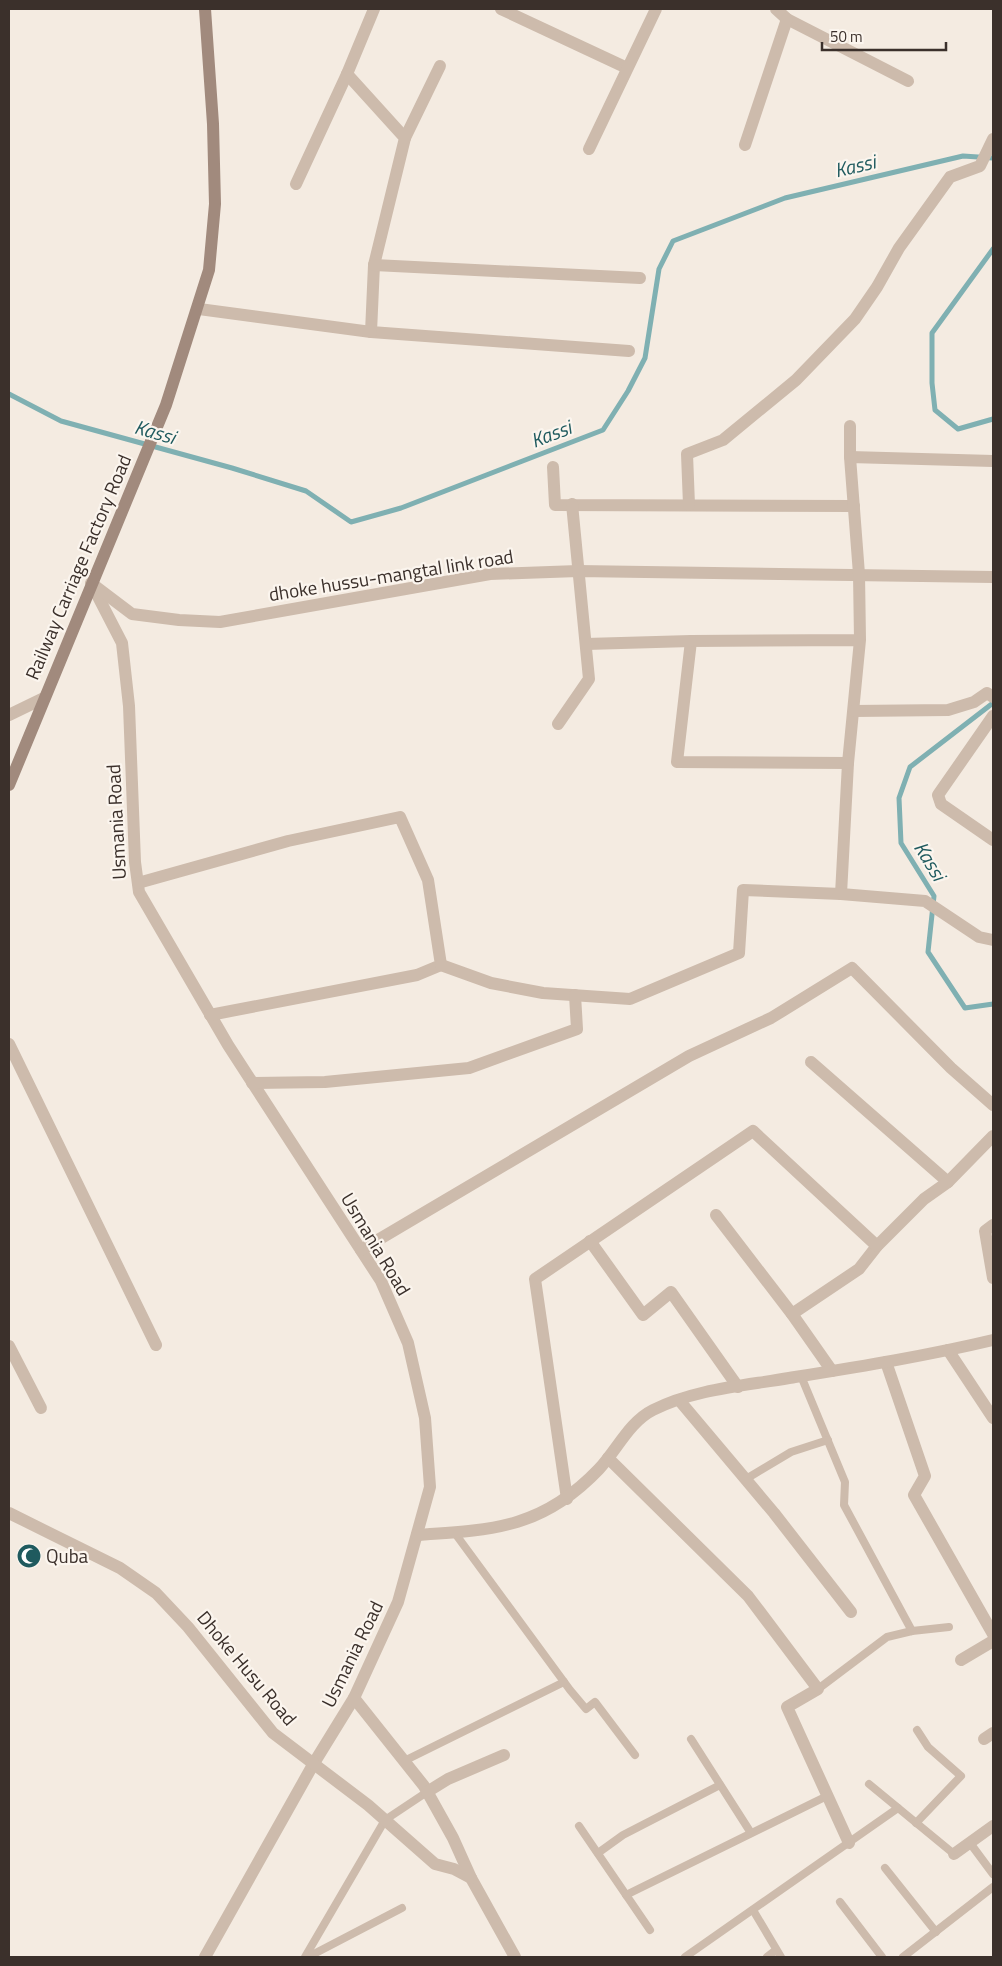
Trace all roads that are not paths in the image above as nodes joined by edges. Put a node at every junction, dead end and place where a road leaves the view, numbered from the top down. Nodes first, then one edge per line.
1 (205, 9) edge
2 (374, 9) edge
3 (501, 9) edge
4 (656, 9) edge
5 (776, 9) edge
6 (787, 20) junction
7 (440, 66) dead end
8 (627, 68) junction
9 (347, 74) junction
10 (908, 81) dead end
11 (405, 138) junction
12 (993, 139) edge
13 (745, 144) dead end
14 (589, 150) dead end
15 (296, 184) dead end
16 (374, 265) junction
17 (640, 278) dead end
18 (199, 309) junction
19 (370, 332) junction
20 (630, 351) dead end
21 (850, 426) dead end
22 (850, 457) junction
23 (993, 461) edge
24 (553, 467) dead end
25 (572, 504) junction
26 (689, 505) junction
27 (854, 506) junction
28 (578, 570) junction
29 (859, 574) junction
30 (993, 577) edge
31 (91, 583) junction
32 (860, 640) junction
33 (691, 641) junction
34 (586, 644) junction
35 (990, 695) edge
36 (44, 698) junction
37 (854, 711) junction
38 (9, 715) edge
39 (993, 716) edge
40 (558, 724) dead end
41 (848, 763) junction
42 (9, 785) edge
43 (993, 840) edge
44 (138, 883) junction
45 (841, 894) junction
46 (993, 940) edge
47 (441, 965) junction
48 (575, 995) junction
49 (210, 1015) junction
50 (9, 1044) edge
51 (811, 1062) dead end
52 (252, 1083) junction
53 (993, 1105) edge
54 (993, 1136) edge
55 (948, 1182) junction
56 (716, 1214) dead end
57 (993, 1226) edge
58 (590, 1241) junction
59 (877, 1246) junction
60 (361, 1250) junction
61 (993, 1278) edge
62 (792, 1314) junction
63 (993, 1340) edge
64 (156, 1345) dead end
65 (9, 1346) edge
66 (948, 1350) junction
67 (886, 1362) junction
68 (832, 1371) junction
69 (802, 1376) junction
70 (738, 1386) junction
71 (679, 1400) junction
72 (41, 1408) dead end
73 (993, 1418) edge
74 (828, 1440) junction
75 (608, 1458) junction
76 (746, 1479) junction
77 (567, 1499) junction
78 (9, 1513) edge
79 (454, 1532) junction
80 (417, 1535) junction
81 (851, 1612) dead end
82 (949, 1627) dead end
83 (912, 1631) junction
84 (993, 1634) edge
85 (993, 1641) edge
86 (961, 1660) dead end
87 (564, 1682) junction
88 (818, 1689) junction
89 (354, 1698) junction
90 (916, 1730) dead end
91 (691, 1739) dead end
92 (634, 1755) dead end
93 (504, 1756) dead end
94 (404, 1761) junction
95 (314, 1763) junction
96 (869, 1784) dead end
97 (720, 1785) junction
98 (427, 1792) junction
99 (827, 1796) junction
100 (898, 1808) junction
101 (385, 1820) junction
102 (916, 1823) junction
103 (579, 1826) dead end
104 (993, 1826) edge
105 (751, 1833) junction
106 (849, 1843) junction
107 (970, 1843) junction
108 (598, 1853) junction
109 (954, 1854) joint
110 (885, 1868) dead end
111 (993, 1874) edge
112 (471, 1878) junction
113 (993, 1887) edge
114 (626, 1895) junction
115 (840, 1902) dead end
116 (402, 1908) dead end
117 (753, 1910) junction
118 (650, 1930) dead end
119 (936, 1932) junction
120 (779, 1954) edge
121 (205, 1957) edge
122 (307, 1957) edge
123 (515, 1957) edge
124 (685, 1957) edge
125 (767, 1957) edge
126 (882, 1957) edge
127 (903, 1957) edge

1 - 18 main road, Railway Carriage Factory Road
2 - 9 street
3 - 8 street
4 - 8 street
5 - 6 street
6 - 10 street
6 - 13 street
7 - 11 street
8 - 14 street
9 - 11 street
9 - 15 street
11 - 16 street
12 - 26 street
16 - 17 street
16 - 19 street
18 - 19 street
18 - 31 main road, Railway Carriage Factory Road
19 - 20 street
21 - 22 street
22 - 23 street
22 - 27 street
24 - 25 street
25 - 26 street
25 - 28 street
26 - 27 street
27 - 29 street
28 - 29 street, dhoke hussu-mangtal link road
28 - 31 street, dhoke hussu-mangtal link road
28 - 34 street
29 - 30 street, dhoke hussu-mangtal link road
29 - 32 street
31 - 36 main road, Railway Carriage Factory Road
31 - 44 street, Usmania Road
32 - 33 street
32 - 37 street
33 - 34 street
33 - 41 street
34 - 40 street
35 - 37 street
36 - 38 street
36 - 42 main road, Railway Carriage Factory Road
37 - 41 street
39 - 43 street
41 - 45 street
44 - 47 street
44 - 49 street, Usmania Road
45 - 46 street
45 - 48 street
47 - 48 street
47 - 49 street
48 - 52 street
49 - 52 street, Usmania Road
50 - 64 street
51 - 55 street
52 - 60 street, Usmania Road
53 - 60 street
54 - 55 street
55 - 59 street
56 - 62 street
57 - 61 street
58 - 59 street
58 - 70 street
58 - 77 street
59 - 62 street
60 - 80 street, Usmania Road
62 - 68 street
63 - 66 street
65 - 72 street
66 - 67 street
66 - 73 street
67 - 68 street
67 - 84 street
68 - 69 street
69 - 70 street
69 - 74 lane
70 - 71 street
71 - 75 street
71 - 76 street
74 - 76 lane
74 - 83 lane
75 - 77 street
75 - 88 street
76 - 81 street
77 - 79 street
78 - 95 street, Dhoke Husu Road
79 - 80 street
79 - 87 lane
80 - 89 street, Usmania Road
82 - 83 lane
83 - 88 lane
85 - 86 street
87 - 92 lane
87 - 94 lane
88 - 99 street
89 - 94 street
89 - 95 street, Usmania Road
90 - 102 lane
91 - 97 lane
93 - 98 street
94 - 98 street
95 - 101 street, Dhoke Husu Road
95 - 121 street, Usmania Road
96 - 100 lane
97 - 105 lane
97 - 108 lane
98 - 101 lane
98 - 112 street
99 - 105 lane
99 - 106 street
100 - 102 lane
100 - 106 lane
101 - 112 street, Dhoke Husu Road
101 - 122 lane
102 - 109 lane
103 - 108 lane
104 - 107 street
105 - 114 lane
106 - 117 lane
107 - 109 street
107 - 111 lane
108 - 114 lane
110 - 119 lane
112 - 123 street
113 - 119 lane
114 - 118 lane
115 - 126 lane
116 - 122 lane
117 - 120 lane
117 - 124 lane
119 - 127 lane
120 - 125 lane

